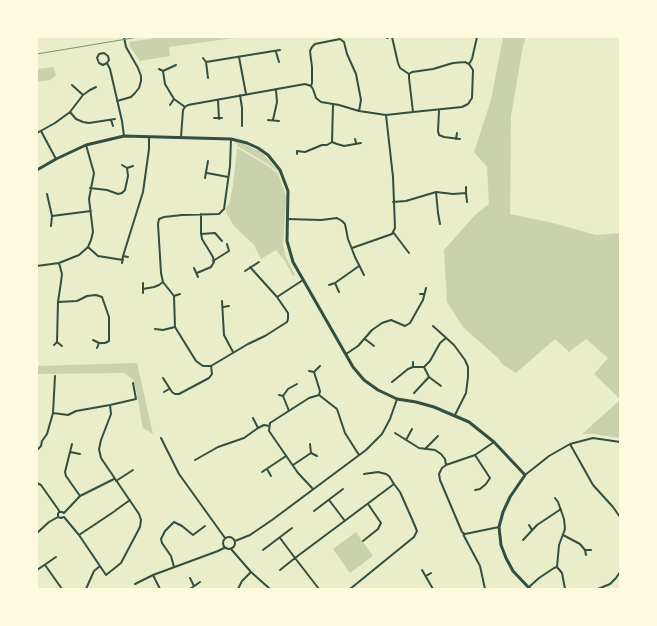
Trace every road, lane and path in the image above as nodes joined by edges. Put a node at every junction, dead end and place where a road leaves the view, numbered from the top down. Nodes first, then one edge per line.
1 (124, 37) edge
2 (389, 37) edge
3 (477, 37) edge
4 (280, 50) dead end
5 (276, 52) junction
6 (239, 57) junction
7 (203, 58) dead end
8 (206, 62) junction
9 (279, 62) dead end
10 (107, 63) junction
11 (470, 64) junction
12 (176, 65) dead end
13 (159, 69) dead end
14 (163, 71) junction
15 (409, 74) junction
16 (208, 78) dead end
17 (72, 85) dead end
18 (311, 86) junction
19 (96, 87) dead end
20 (276, 90) junction
21 (246, 94) junction
22 (83, 95) junction
23 (240, 95) junction
24 (174, 99) junction
25 (218, 100) junction
26 (117, 101) junction
27 (333, 104) junction
28 (170, 105) dead end
29 (185, 107) junction
30 (439, 110) junction
31 (359, 111) junction
32 (70, 112) junction
33 (413, 112) junction
34 (386, 115) junction
35 (214, 118) dead end
36 (115, 119) dead end
37 (111, 120) junction
38 (268, 120) dead end
39 (273, 120) junction
40 (279, 121) dead end
41 (113, 126) dead end
42 (242, 126) dead end
43 (41, 131) junction
44 (37, 133) edge
45 (457, 133) dead end
46 (124, 136) junction
47 (149, 137) junction
48 (181, 137) junction
49 (456, 138) junction
50 (231, 139) junction
51 (355, 139) dead end
52 (460, 139) dead end
53 (332, 142) junction
54 (362, 143) dead end
55 (356, 144) junction
56 (86, 145) junction
57 (297, 147) dead end
58 (56, 159) junction
59 (208, 162) dead end
60 (122, 165) dead end
61 (133, 166) dead end
62 (127, 168) junction
63 (37, 170) edge
64 (207, 173) junction
65 (228, 177) junction
66 (205, 178) dead end
67 (466, 187) dead end
68 (90, 188) junction
69 (436, 192) junction
70 (466, 193) junction
71 (47, 194) dead end
72 (394, 202) junction
73 (467, 202) dead end
74 (91, 211) junction
75 (201, 214) junction
76 (52, 216) junction
77 (287, 219) junction
78 (440, 224) dead end
79 (51, 226) dead end
80 (393, 232) junction
81 (201, 234) junction
82 (222, 241) dead end
83 (227, 244) dead end
84 (88, 247) junction
85 (352, 248) junction
86 (409, 253) dead end
87 (123, 256) junction
88 (128, 257) dead end
89 (214, 260) junction
90 (259, 262) dead end
91 (58, 263) junction
92 (37, 266) edge
93 (359, 266) junction
94 (250, 267) junction
95 (194, 268) dead end
96 (245, 271) dead end
97 (197, 273) junction
98 (364, 275) dead end
99 (198, 277) dead end
100 (303, 280) junction
101 (163, 282) junction
102 (142, 283) dead end
103 (335, 283) junction
104 (329, 285) dead end
105 (426, 288) dead end
106 (143, 289) junction
107 (339, 292) dead end
108 (143, 293) dead end
109 (180, 294) dead end
110 (420, 294) dead end
111 (424, 294) junction
112 (174, 296) junction
113 (277, 297) junction
114 (222, 301) dead end
115 (58, 302) junction
116 (229, 306) dead end
117 (223, 307) junction
118 (433, 326) dead end
119 (175, 327) junction
120 (155, 329) dead end
121 (364, 338) junction
122 (446, 338) junction
123 (93, 340) dead end
124 (57, 342) junction
125 (99, 343) junction
126 (54, 345) dead end
127 (62, 346) dead end
128 (374, 346) dead end
129 (97, 348) dead end
130 (234, 352) junction
131 (346, 354) junction
132 (412, 362) dead end
133 (211, 366) junction
134 (320, 366) dead end
135 (413, 367) junction
136 (424, 367) junction
137 (309, 371) dead end
138 (314, 372) junction
139 (55, 376) dead end
140 (429, 377) junction
141 (163, 378) dead end
142 (133, 382) dead end
143 (392, 382) dead end
144 (297, 384) dead end
145 (441, 386) dead end
146 (169, 389) junction
147 (164, 392) dead end
148 (414, 393) dead end
149 (318, 395) junction
150 (279, 396) dead end
151 (283, 396) junction
152 (397, 399) junction
153 (110, 404) junction
154 (289, 411) junction
155 (53, 413) junction
156 (455, 415) junction
157 (253, 418) dead end
158 (269, 426) junction
159 (258, 428) junction
160 (412, 429) dead end
161 (395, 433) dead end
162 (438, 436) dead end
163 (161, 438) dead end
164 (406, 440) junction
165 (494, 442) junction
166 (620, 442) edge
167 (72, 444) dead end
168 (310, 444) dead end
169 (570, 444) junction
170 (425, 449) junction
171 (37, 450) edge
172 (70, 452) junction
173 (311, 453) junction
174 (80, 454) dead end
175 (358, 455) junction
176 (475, 455) junction
177 (286, 456) junction
178 (317, 456) dead end
179 (195, 460) dead end
180 (293, 465) junction
181 (446, 465) junction
182 (267, 469) junction
183 (133, 470) dead end
184 (262, 472) dead end
185 (364, 474) dead end
186 (525, 475) junction
187 (271, 476) dead end
188 (114, 478) junction
189 (116, 481) junction
190 (37, 483) edge
191 (394, 484) junction
192 (344, 488) dead end
193 (313, 489) junction
194 (480, 489) junction
195 (475, 490) dead end
196 (481, 492) dead end
197 (80, 496) junction
198 (555, 498) dead end
199 (130, 500) junction
200 (329, 500) junction
201 (368, 504) junction
202 (561, 509) junction
203 (314, 511) dead end
204 (60, 512) junction
205 (64, 513) junction
206 (58, 517) junction
207 (64, 517) junction
208 (620, 517) edge
209 (345, 521) junction
210 (529, 525) dead end
211 (205, 526) dead end
212 (500, 527) junction
213 (292, 528) dead end
214 (532, 530) junction
215 (37, 533) edge
216 (463, 534) junction
217 (79, 535) junction
218 (564, 535) junction
219 (225, 538) junction
220 (280, 538) junction
221 (523, 540) dead end
222 (235, 541) junction
223 (363, 541) dead end
224 (224, 548) junction
225 (231, 549) junction
226 (263, 550) dead end
227 (586, 550) junction
228 (591, 550) dead end
229 (586, 554) dead end
230 (56, 557) dead end
231 (295, 558) junction
232 (45, 565) junction
233 (100, 566) junction
234 (174, 567) junction
235 (557, 567) junction
236 (37, 570) edge
237 (280, 570) dead end
238 (422, 570) dead end
239 (251, 572) junction
240 (620, 572) edge
241 (431, 573) dead end
242 (153, 575) junction
243 (426, 576) junction
244 (190, 578) dead end
245 (200, 582) dead end
246 (135, 584) dead end
247 (194, 586) junction
248 (529, 588) edge
249 (62, 589) edge
250 (86, 589) edge
251 (160, 589) edge
252 (190, 589) edge
253 (238, 589) edge
254 (270, 589) edge
255 (320, 589) edge
256 (350, 589) edge
257 (434, 589) edge
258 (485, 589) edge
259 (565, 589) edge
260 (598, 589) edge

1 - 26 street
2 - 15 street
3 - 11 street
4 - 5 street
5 - 6 street
5 - 9 street
6 - 8 street
6 - 21 street
7 - 8 street
8 - 16 street
10 - 10 street
10 - 26 street
11 - 15 street
11 - 30 street
12 - 14 street
13 - 14 street
14 - 24 street
15 - 33 street
17 - 22 street
18 - 20 street
18 - 27 street
18 - 31 street
19 - 22 street
20 - 21 street
20 - 39 street
21 - 23 street
22 - 32 street
23 - 25 street
23 - 42 street
24 - 28 street
24 - 29 street
25 - 29 street
25 - 35 street
26 - 46 street
27 - 31 street
27 - 53 street
29 - 48 street
30 - 33 street
30 - 49 street
31 - 34 street
32 - 37 street
32 - 43 street
33 - 34 street
34 - 72 street
36 - 37 street
37 - 41 street
38 - 39 street
39 - 40 street
43 - 44 street
43 - 58 street
45 - 49 street
46 - 47 street
46 - 56 street
47 - 48 street
47 - 87 street
48 - 50 street
49 - 52 street
50 - 65 street
50 - 77 street
51 - 55 street
53 - 55 street
53 - 57 street
54 - 55 street
56 - 58 street
56 - 68 street
58 - 63 street
59 - 64 street
60 - 62 street
61 - 62 street
62 - 68 street
64 - 65 street
64 - 66 street
65 - 75 street
67 - 70 street
68 - 74 street
69 - 70 street
69 - 72 street
69 - 78 street
70 - 73 street
71 - 76 street
72 - 80 street
74 - 76 street
74 - 84 street
75 - 81 street
75 - 101 street
76 - 79 street
77 - 85 street
77 - 100 street
80 - 85 street
80 - 86 street
81 - 82 street
81 - 89 street
83 - 89 street
84 - 87 street
84 - 91 street
85 - 93 street
87 - 88 street
89 - 97 street
90 - 94 street
91 - 92 street
91 - 115 street
93 - 98 street
93 - 103 street
94 - 96 street
94 - 113 street
95 - 97 street
97 - 99 street
100 - 113 street
100 - 131 street
101 - 106 street
101 - 112 street
102 - 106 street
103 - 104 street
103 - 107 street
105 - 111 street
106 - 108 street
109 - 112 street
110 - 111 street
111 - 121 street
112 - 119 street
113 - 130 street
114 - 117 street
115 - 124 street
115 - 125 street
116 - 117 street
117 - 130 street
118 - 122 street
119 - 120 street
119 - 133 street
121 - 128 street
121 - 131 street
122 - 136 street
122 - 156 street
123 - 125 street
124 - 126 street
124 - 127 street
125 - 129 street
130 - 133 street
131 - 152 street
132 - 135 street
133 - 146 street
134 - 138 street
135 - 136 street
135 - 143 street
136 - 140 street
137 - 138 street
138 - 149 street
139 - 155 street
140 - 145 street
140 - 148 street
141 - 146 street
142 - 153 street
144 - 151 street
146 - 147 street
149 - 154 street
149 - 175 street
150 - 151 street
151 - 154 street
152 - 156 street
152 - 175 street
153 - 155 street
153 - 188 street
154 - 158 street
155 - 171 street
156 - 165 street
157 - 159 street
158 - 159 street
158 - 177 street
159 - 179 street
160 - 164 street
161 - 164 street
162 - 170 street
163 - 219 street
164 - 170 street
165 - 176 street
165 - 186 street
166 - 169 street
167 - 172 street
168 - 173 street
169 - 186 street
169 - 208 street
170 - 181 street
172 - 174 street
172 - 197 street
173 - 178 street
173 - 180 street
175 - 193 street
176 - 181 street
176 - 194 street
177 - 180 street
177 - 182 street
180 - 193 street
181 - 216 street
182 - 184 street
182 - 187 street
183 - 189 street
185 - 191 street
186 - 212 street
188 - 189 street
188 - 197 street
189 - 199 street
190 - 204 street
191 - 201 street
191 - 256 street
192 - 200 street
193 - 222 street
194 - 195 street
194 - 196 street
197 - 205 street
198 - 202 street
199 - 217 street
199 - 233 street
200 - 203 street
200 - 209 street
201 - 209 street
201 - 223 street
202 - 214 street
202 - 218 street
204 - 205 street
204 - 206 street
205 - 207 street
206 - 207 street
206 - 215 street
207 - 217 street
209 - 231 street
210 - 214 street
211 - 234 street
212 - 216 street
212 - 248 street
213 - 220 street
214 - 221 street
216 - 258 street
217 - 233 street
218 - 227 street
218 - 235 street
219 - 222 street
219 - 224 street
220 - 226 street
220 - 231 street
222 - 225 street
224 - 225 street
224 - 234 street
225 - 239 street
227 - 228 street
227 - 229 street
230 - 232 street
231 - 237 street
231 - 255 street
232 - 236 street
232 - 249 street
233 - 250 street
234 - 242 street
235 - 248 street
235 - 259 street
238 - 243 street
239 - 253 street
239 - 254 street
240 - 260 street
241 - 243 street
242 - 246 street
242 - 251 street
243 - 257 street
244 - 247 street
245 - 247 street
247 - 252 street

